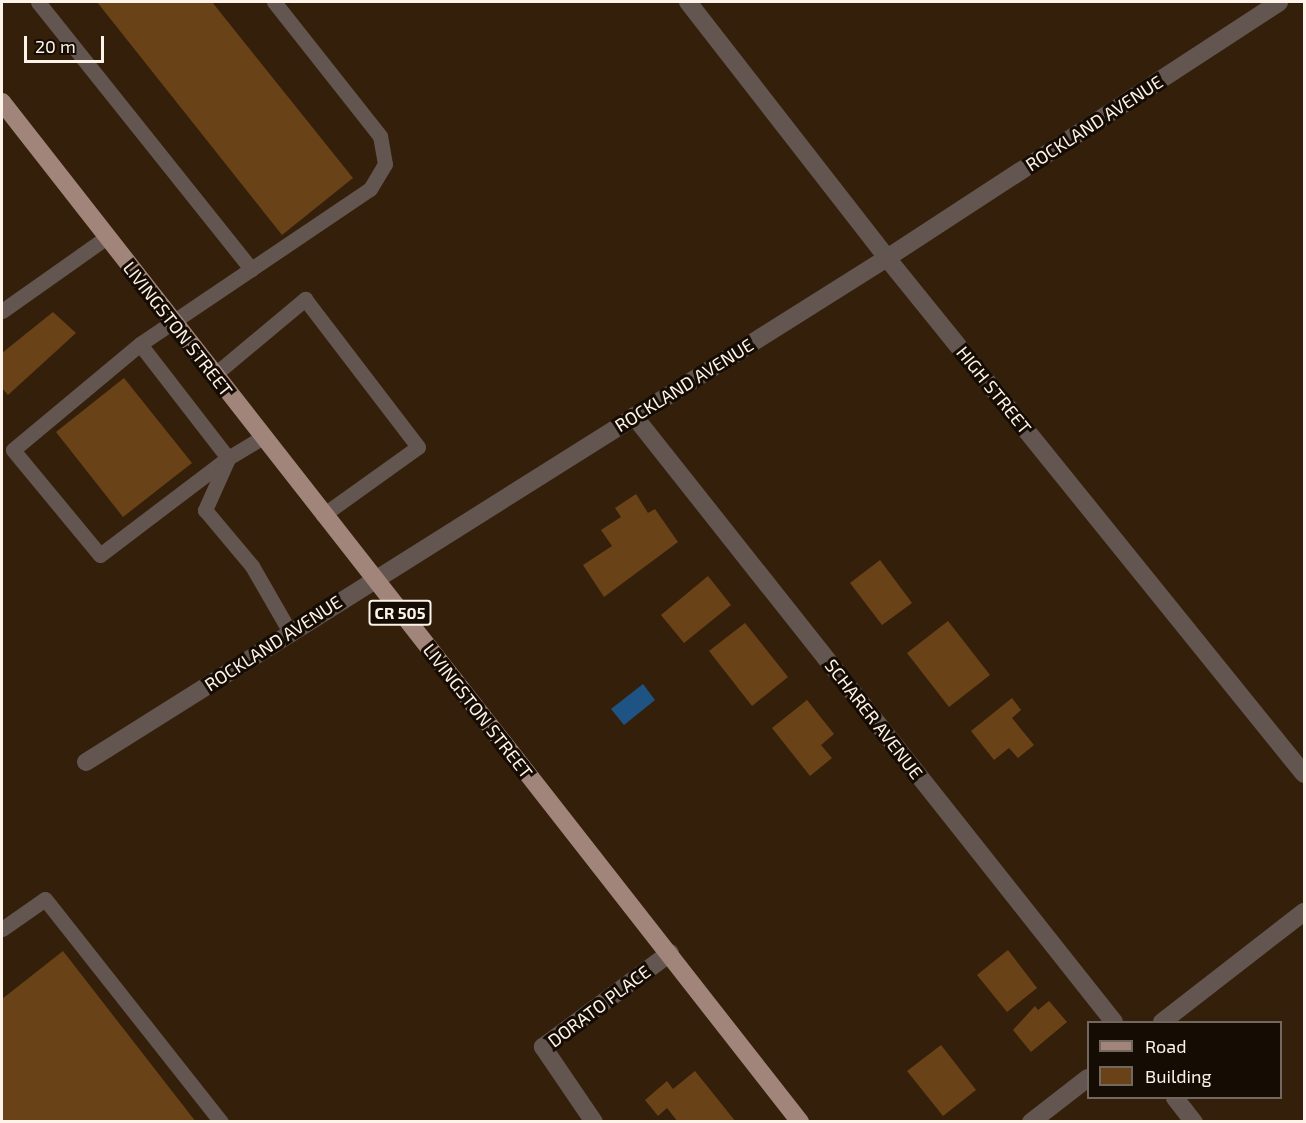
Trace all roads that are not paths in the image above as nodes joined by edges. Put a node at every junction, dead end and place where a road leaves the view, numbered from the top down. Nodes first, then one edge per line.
1 (38, 2) edge
2 (274, 2) edge
3 (688, 2) edge
4 (1279, 2) edge
5 (3, 108) edge
6 (107, 237) junction
7 (887, 258) junction
8 (251, 269) junction
9 (2, 310) edge
10 (173, 322) junction
11 (140, 344) junction
12 (214, 375) junction
13 (634, 416) junction
14 (263, 437) junction
15 (228, 458) junction
16 (323, 515) junction
17 (374, 579) junction
18 (291, 632) junction
19 (86, 762) dead end
20 (1305, 774) edge
21 (1305, 912) edge
22 (2, 929) edge
23 (670, 952) junction
24 (1112, 1021) edge
25 (1165, 1021) edge
26 (1087, 1080) edge
27 (1176, 1099) edge
28 (221, 1122) edge
29 (594, 1122) edge
30 (800, 1122) edge
31 (1031, 1122) edge
32 (1194, 1122) edge

1 - 8 lane
2 - 8 lane
3 - 7 street, HIGH STREET
4 - 7 street, ROCKLAND AVENUE
5 - 6 main road, LIVINGSTON STREET / CR 505
6 - 9 lane
6 - 10 main road, LIVINGSTON STREET / CR 505
7 - 13 street, ROCKLAND AVENUE
7 - 20 street, HIGH STREET
8 - 10 lane
10 - 11 lane
10 - 12 main road, LIVINGSTON STREET / CR 505
11 - 15 lane
11 - 15 lane
12 - 14 main road, LIVINGSTON STREET / CR 505
12 - 16 lane
13 - 17 street, ROCKLAND AVENUE
13 - 24 street, SCHARER AVENUE
14 - 15 lane
14 - 16 main road, LIVINGSTON STREET / CR 505
15 - 18 lane
16 - 17 main road, LIVINGSTON STREET / CR 505
17 - 18 street, ROCKLAND AVENUE
17 - 23 main road, LIVINGSTON STREET / CR 505
18 - 19 street, ROCKLAND AVENUE
21 - 25 street
22 - 28 lane
23 - 29 street, DORATO PLACE
23 - 30 main road, LIVINGSTON STREET / CR 505
26 - 31 street
27 - 32 street

